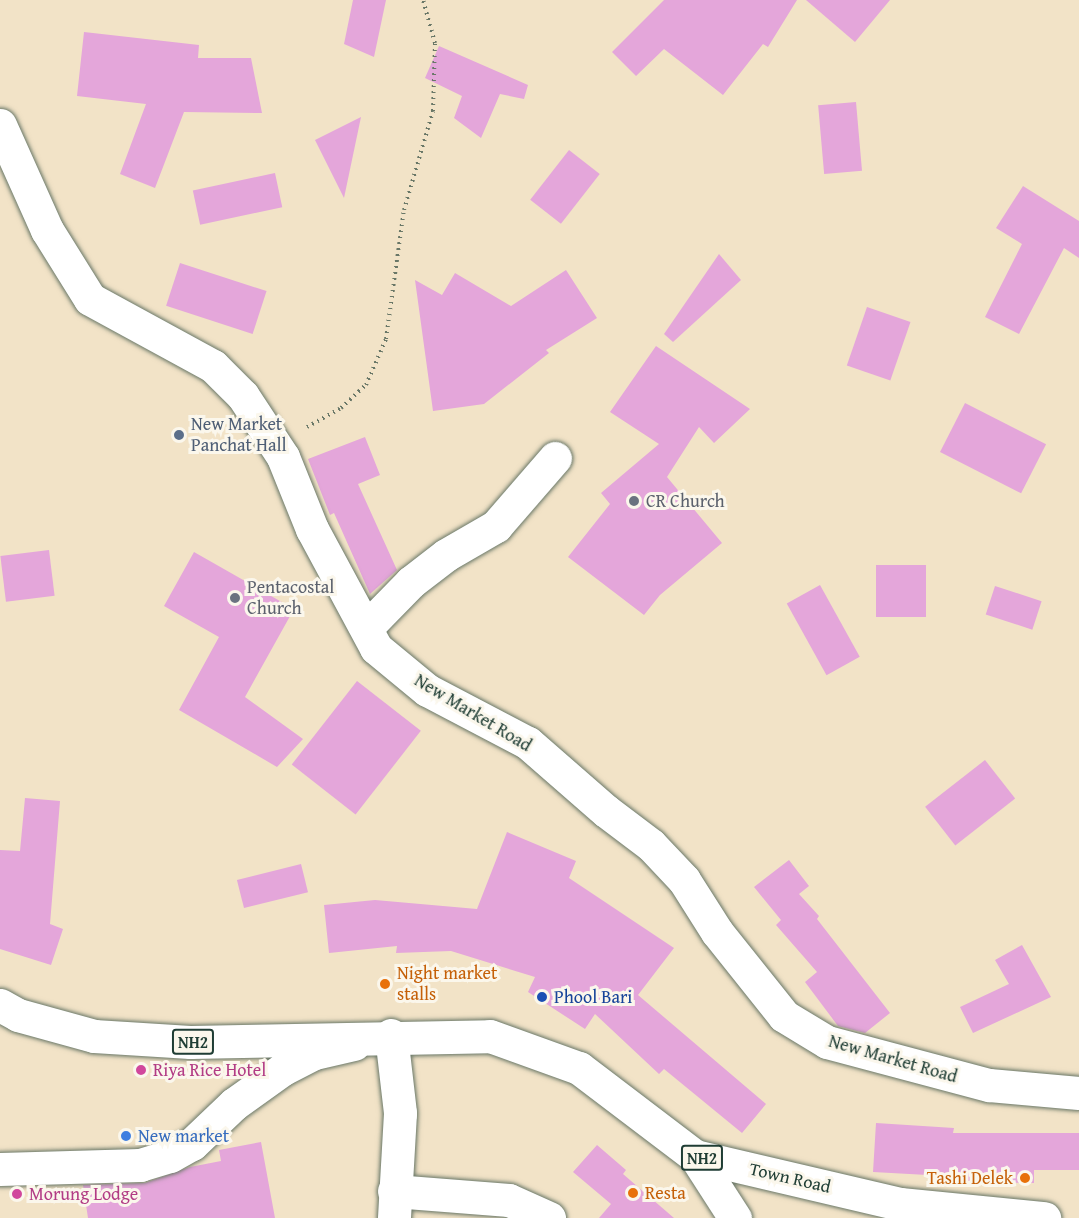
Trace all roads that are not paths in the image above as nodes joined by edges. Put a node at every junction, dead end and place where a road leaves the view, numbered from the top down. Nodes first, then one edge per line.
1 (0, 125) edge
2 (555, 458) dead end
3 (366, 628) junction
4 (0, 1005) edge
5 (391, 1035) junction
6 (1079, 1093) edge
7 (694, 1156) junction
8 (0, 1169) edge
9 (394, 1205) edge
10 (549, 1218) edge
11 (735, 1218) edge
12 (1044, 1218) edge

1 - 3 main road, New Market Road
2 - 3 main road
3 - 6 main road, New Market Road
4 - 5 main road, NH2
5 - 7 main road, Town Road / NH2
5 - 8 main road
5 - 9 main road
7 - 11 main road
7 - 12 main road, Town Road / NH2
9 - 10 main road

